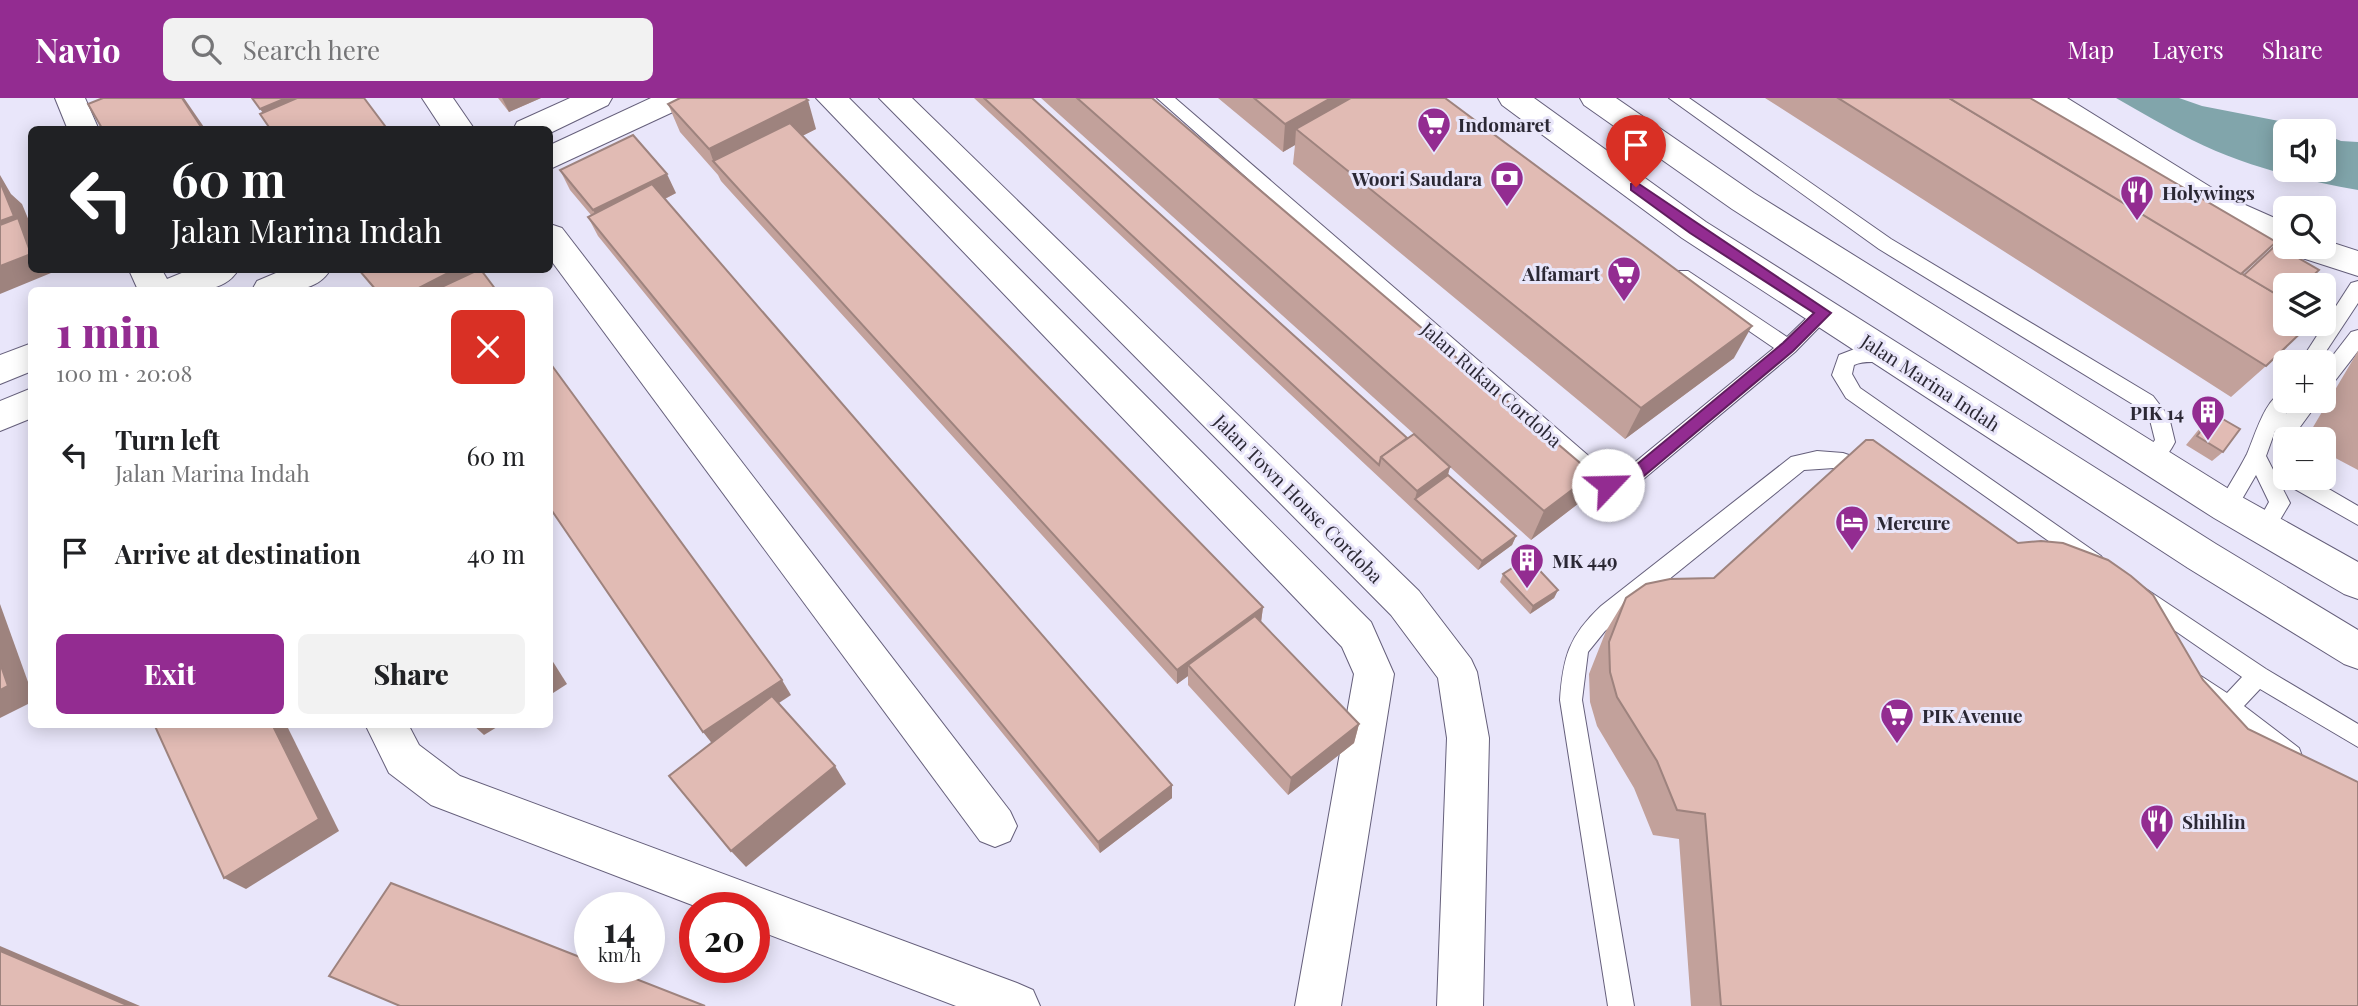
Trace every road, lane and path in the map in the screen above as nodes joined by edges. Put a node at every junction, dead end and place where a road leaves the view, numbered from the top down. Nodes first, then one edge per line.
1 (70, 98) edge
2 (437, 98) edge
3 (597, 98) edge
4 (677, 98) edge
5 (831, 98) edge
6 (894, 98) edge
7 (1165, 98) edge
8 (1513, 98) edge
9 (1595, 98) edge
10 (1676, 98) edge
11 (2045, 98) edge
12 (82, 126) edge
13 (457, 126) edge
14 (537, 126) edge
15 (553, 157) edge
16 (2273, 231) edge
17 (553, 240) edge
18 (2336, 257) edge
19 (1662, 262) edge
20 (2358, 264) edge
21 (213, 273) edge
22 (306, 273) edge
23 (181, 287) edge
24 (276, 287) edge
25 (2358, 288) edge
26 (1824, 313) junction
27 (2358, 337) edge
28 (1788, 347) junction
29 (2317, 350) edge
30 (1889, 355) junction
31 (28, 358) edge
32 (2336, 365) edge
33 (0, 370) edge
34 (28, 404) edge
35 (2276, 413) edge
36 (2299, 413) edge
37 (0, 417) edge
38 (2268, 424) junction
39 (2256, 456) junction
40 (2151, 458) junction
41 (2273, 466) edge
42 (1883, 478) edge
43 (2314, 490) edge
44 (2227, 507) junction
45 (2358, 516) edge
46 (2264, 529) junction
47 (2358, 582) edge
48 (2358, 651) edge
49 (2186, 676) edge
50 (2258, 676) junction
51 (2229, 706) junction
52 (388, 728) edge
53 (2358, 736) edge
54 (2304, 767) edge
55 (995, 826) dead end
56 (1017, 1006) edge
57 (1318, 1006) edge
58 (1460, 1006) edge
59 (1621, 1006) edge

1 - 12 street
2 - 13 street
3 - 14 street
4 - 15 street
5 - 57 street
6 - 58 street, Jalan Town House Cordoba
7 - 28 lane, Jalan Rukan Cordoba
8 - 26 street, Jalan Marina Indah
9 - 40 street
10 - 40 lane
11 - 16 street
17 - 55 street
18 - 20 street
19 - 28 lane
21 - 23 street
22 - 24 street
25 - 29 lane
26 - 28 lane, Jalan Rukan Cordoba
26 - 30 street, Jalan Marina Indah
27 - 32 lane
30 - 48 street, Jalan Marina Indah
30 - 50 lane
31 - 33 street
34 - 37 street
35 - 38 lane
36 - 38 lane
38 - 39 lane
39 - 41 lane
39 - 44 lane
39 - 46 lane
40 - 44 street
42 - 59 lane
43 - 45 lane
44 - 46 street
46 - 47 street
49 - 51 lane
50 - 51 lane
50 - 53 lane
51 - 54 lane
52 - 56 street

